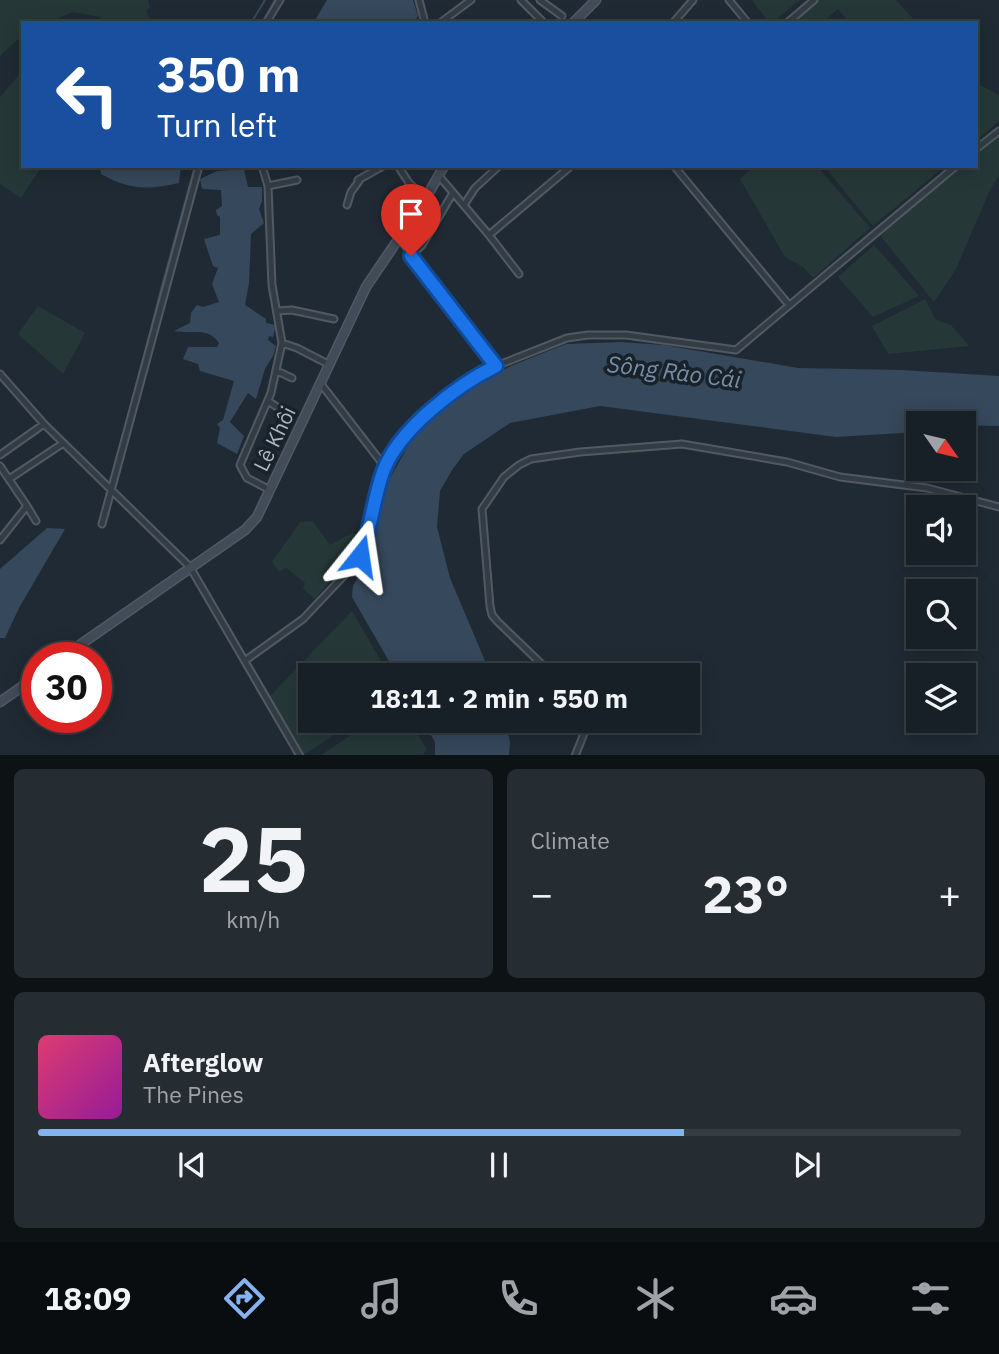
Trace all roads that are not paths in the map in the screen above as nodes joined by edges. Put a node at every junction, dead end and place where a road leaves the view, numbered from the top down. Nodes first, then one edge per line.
1 (280, 0) edge
2 (419, 0) edge
3 (471, 0) edge
4 (521, 0) edge
5 (538, 0) edge
6 (596, 0) edge
7 (693, 0) edge
8 (729, 0) edge
9 (814, 0) edge
10 (529, 8) junction
11 (562, 16) dead end
12 (678, 16) junction
13 (268, 21) edge
14 (424, 21) edge
15 (443, 21) edge
16 (542, 21) edge
17 (575, 21) edge
18 (674, 21) edge
19 (682, 21) edge
20 (746, 21) edge
21 (790, 21) edge
22 (999, 131) edge
23 (978, 147) edge
24 (198, 168) edge
25 (263, 168) edge
26 (377, 168) edge
27 (399, 168) edge
28 (443, 168) edge
29 (497, 168) edge
30 (569, 168) edge
31 (676, 168) edge
32 (954, 168) edge
33 (439, 176) junction
34 (297, 180) dead end
35 (268, 186) junction
36 (453, 193) junction
37 (426, 198) junction
38 (346, 205) dead end
39 (464, 205) junction
40 (489, 235) junction
41 (399, 238) junction
42 (411, 256) junction
43 (519, 274) dead end
44 (789, 305) junction
45 (277, 311) junction
46 (334, 319) dead end
47 (282, 343) junction
48 (330, 365) junction
49 (496, 366) junction
50 (276, 371) junction
51 (0, 374) edge
52 (292, 378) dead end
53 (321, 384) junction
54 (268, 401) junction
55 (279, 409) dead end
56 (44, 424) junction
57 (62, 444) junction
58 (0, 455) edge
59 (0, 466) edge
60 (385, 467) junction
61 (9, 479) junction
62 (270, 490) junction
63 (110, 491) junction
64 (27, 506) junction
65 (999, 507) edge
66 (36, 521) dead end
67 (102, 524) dead end
68 (0, 540) edge
69 (190, 567) junction
70 (84, 642) edge
71 (246, 660) junction
72 (541, 663) edge
73 (21, 687) edge
74 (0, 702) edge
75 (584, 733) edge
76 (300, 755) edge
77 (575, 755) edge

1 - 13 street
2 - 14 street
3 - 15 street
4 - 10 street
5 - 10 street
5 - 11 street
6 - 17 street
7 - 12 street
8 - 20 street
9 - 21 street
10 - 16 street
12 - 18 street
12 - 19 street
22 - 23 street
24 - 63 street
25 - 35 street
26 - 38 street
27 - 37 street
28 - 33 street, Lê Khôi
29 - 39 street
30 - 40 street
31 - 44 street
32 - 44 street
33 - 36 street
33 - 37 street, Lê Khôi
34 - 35 street
35 - 45 street
36 - 39 street
36 - 42 street
37 - 41 street, Lê Khôi
39 - 40 street
40 - 43 street
41 - 42 street
41 - 48 street, Lê Khôi
42 - 49 street
44 - 49 street
45 - 46 street
45 - 47 street
47 - 48 street
47 - 50 street
48 - 53 street, Lê Khôi
49 - 60 street
50 - 52 street
50 - 54 street
51 - 56 street
53 - 60 street
53 - 62 street, Lê Khôi
54 - 55 street
54 - 62 street
56 - 57 street
56 - 58 street
57 - 61 street
57 - 63 street
59 - 61 street
60 - 71 street
61 - 64 street
62 - 69 street, Lê Khôi
63 - 67 street
63 - 69 street
64 - 66 street
64 - 68 street
65 - 72 street
69 - 70 street, Lê Khôi
69 - 71 street
71 - 76 street
73 - 74 street
75 - 77 street

